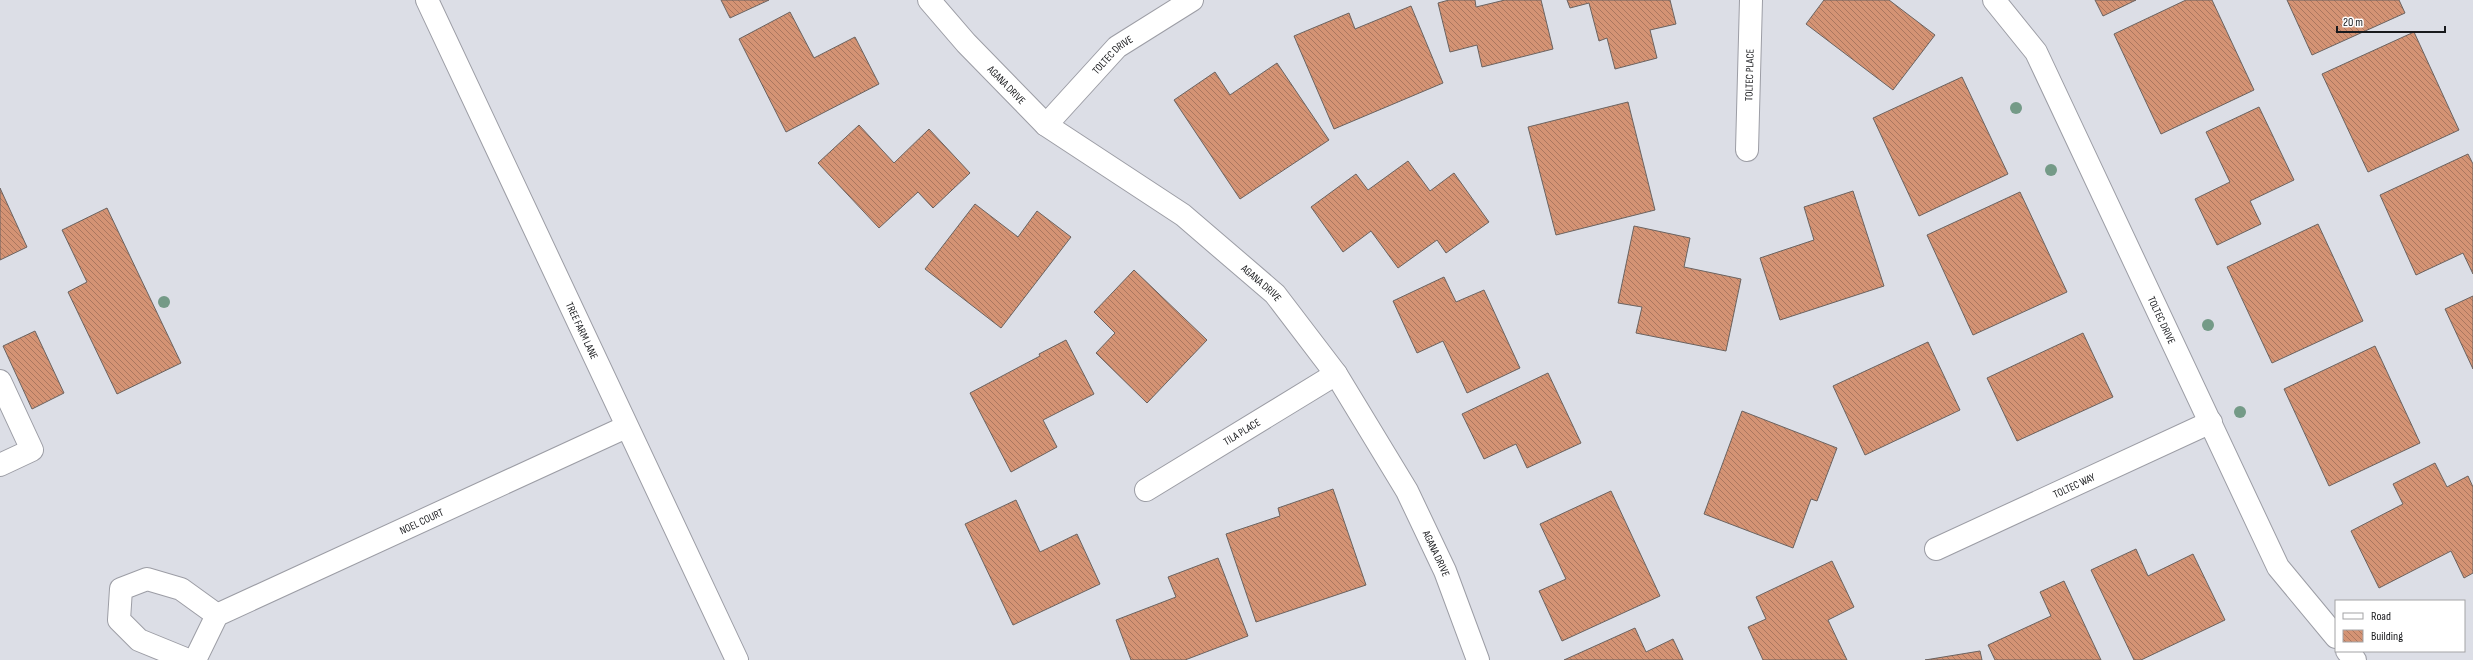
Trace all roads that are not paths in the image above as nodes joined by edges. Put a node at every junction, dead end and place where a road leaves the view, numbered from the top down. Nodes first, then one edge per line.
1 (427, 0) edge
2 (929, 0) edge
3 (1192, 0) edge
4 (1751, 0) edge
5 (1994, 0) edge
6 (1046, 125) junction
7 (1747, 150) dead end
8 (1336, 374) junction
9 (0, 381) edge
10 (2211, 422) junction
11 (626, 427) junction
12 (0, 465) edge
13 (1146, 490) dead end
14 (1936, 549) dead end
15 (217, 615) junction
16 (2335, 636) edge
17 (2348, 652) edge
18 (188, 660) edge
19 (195, 660) edge
20 (737, 660) edge
21 (1478, 660) edge
22 (2355, 660) edge

1 - 11 street, TREE FARM LANE
2 - 6 street, AGANA DRIVE
3 - 6 street, TOLTEC DRIVE
4 - 7 street, TOLTEC PLACE
5 - 10 street, TOLTEC DRIVE
6 - 8 street, AGANA DRIVE
8 - 13 street, TILA PLACE
8 - 21 street, AGANA DRIVE
9 - 12 street
10 - 14 street, TOLTEC WAY
10 - 16 street, TOLTEC DRIVE
11 - 15 street, NOEL COURT
11 - 20 street, TREE FARM LANE
15 - 18 street
15 - 19 street
17 - 22 street

